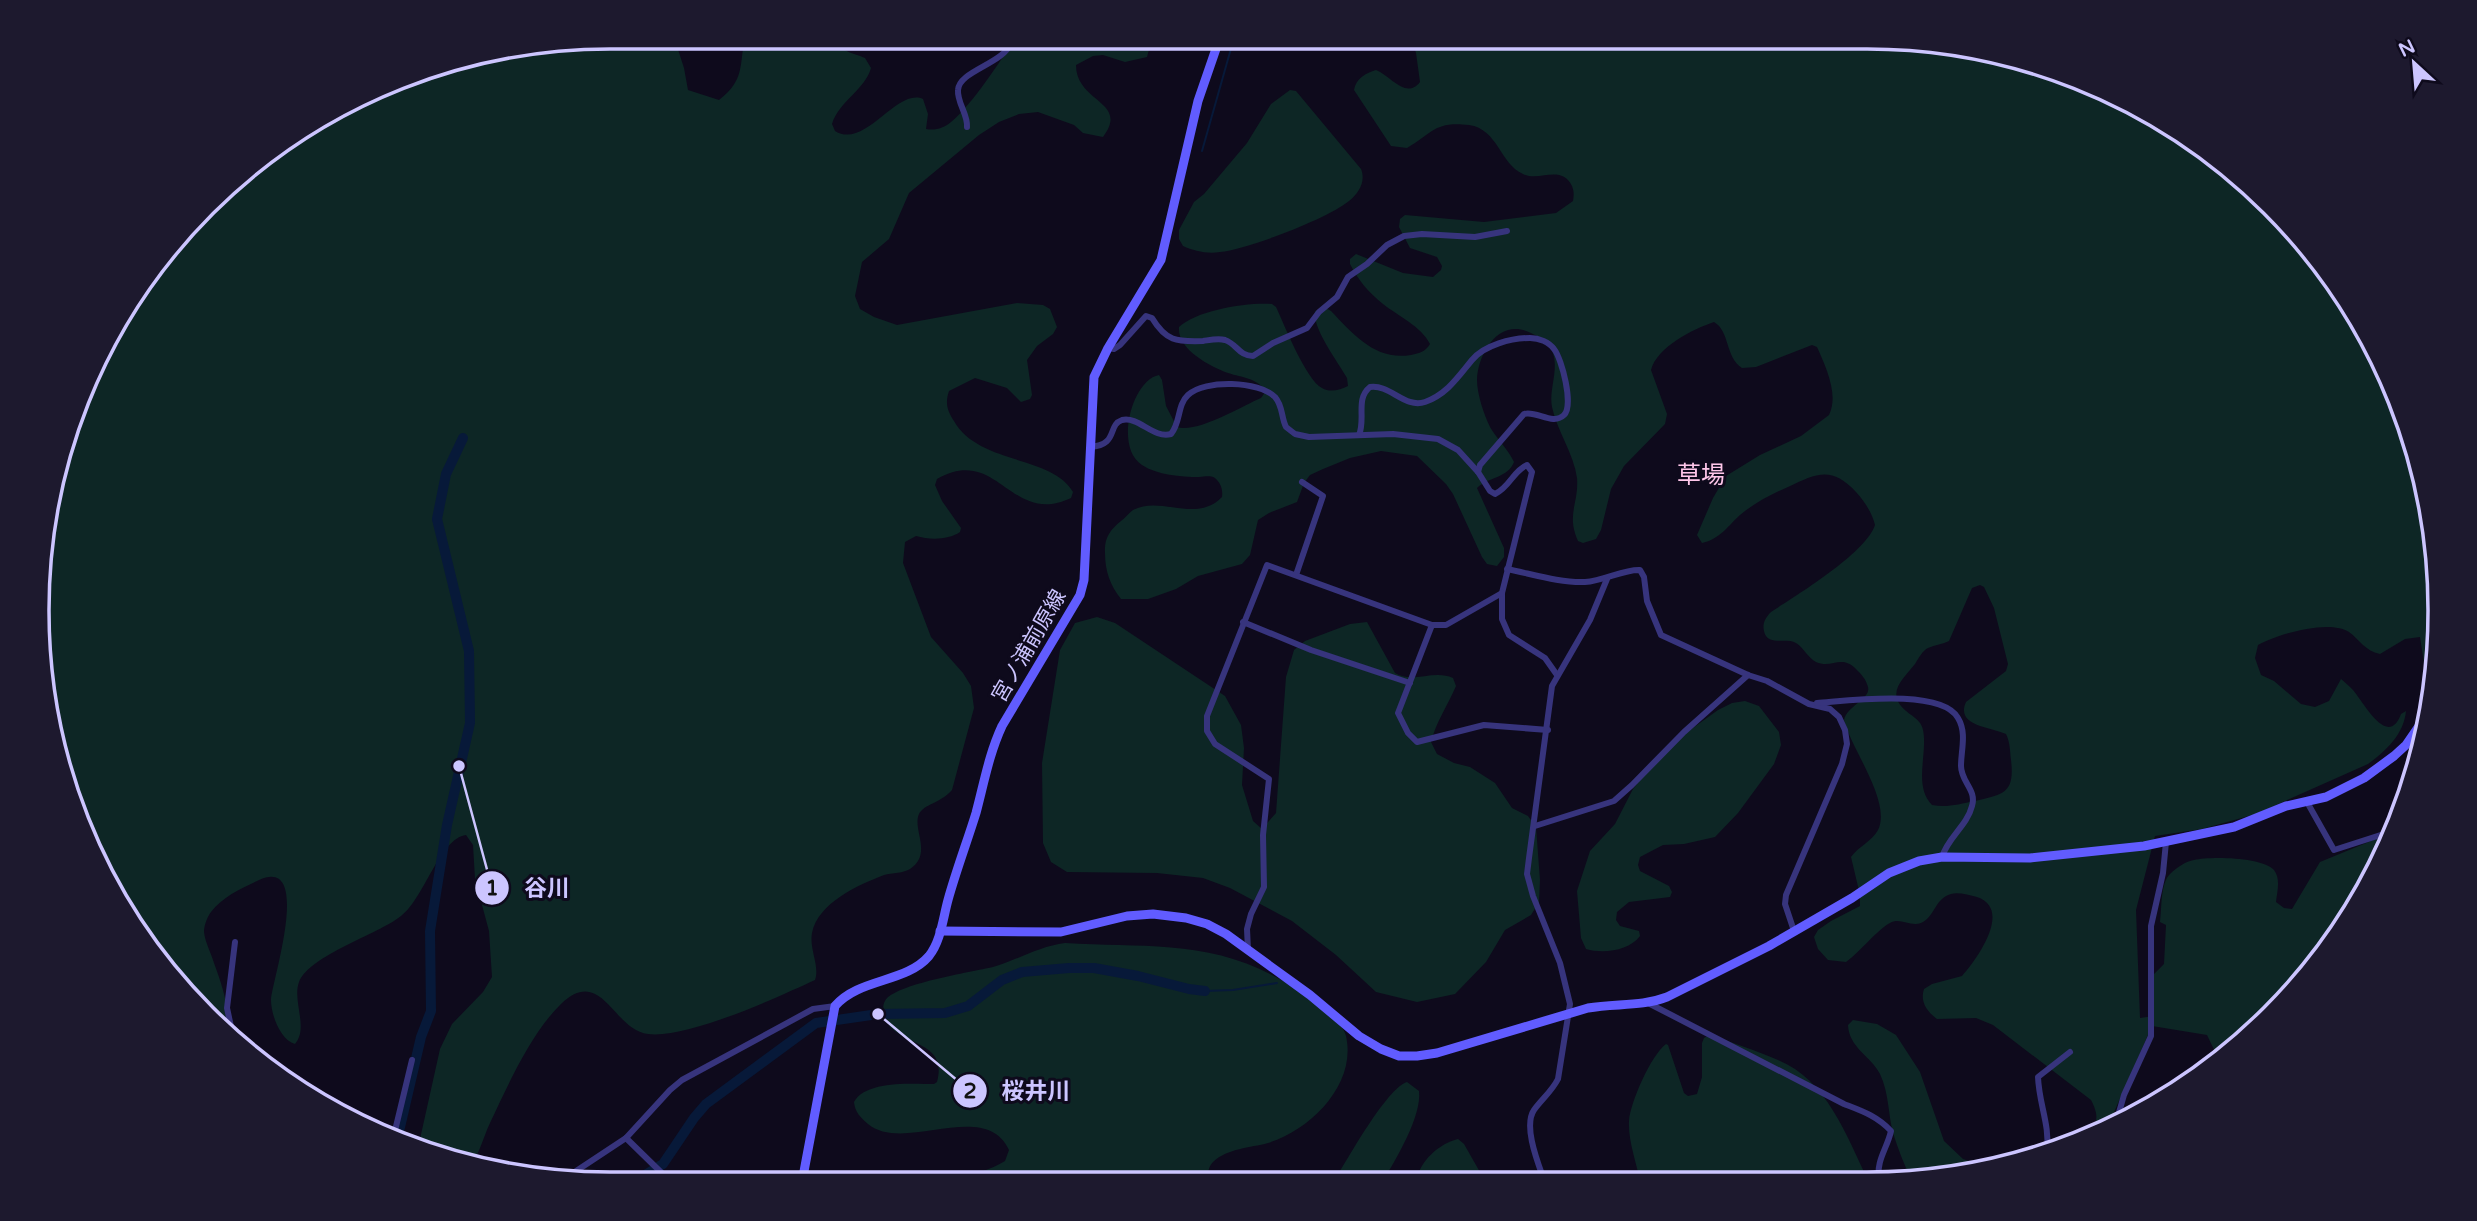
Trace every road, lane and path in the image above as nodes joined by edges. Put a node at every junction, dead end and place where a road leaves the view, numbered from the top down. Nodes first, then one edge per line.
1 (1009, 49) edge
2 (1216, 49) edge
3 (967, 127) dead end
4 (1507, 231) dead end
5 (1108, 348) junction
6 (1359, 435) junction
7 (1090, 447) junction
8 (1478, 472) junction
9 (1303, 482) dead end
10 (1507, 569) junction
11 (1296, 575) junction
12 (1607, 579) junction
13 (1502, 593) junction
14 (1243, 622) junction
15 (1432, 625) junction
16 (1557, 675) junction
17 (1748, 675) junction
18 (1410, 683) junction
19 (1809, 704) junction
20 (1548, 730) junction
21 (2414, 733) edge
22 (2307, 802) junction
23 (1535, 826) junction
24 (2381, 835) edge
25 (2166, 842) junction
26 (1942, 857) junction
27 (940, 931) junction
28 (1794, 931) junction
29 (235, 942) dead end
30 (1248, 950) junction
31 (1650, 1004) junction
32 (834, 1010) junction
33 (1570, 1013) junction
34 (231, 1025) edge
35 (2070, 1052) dead end
36 (412, 1060) dead end
37 (2119, 1112) edge
38 (395, 1129) edge
39 (626, 1138) junction
40 (2047, 1142) edge
41 (576, 1171) edge
42 (663, 1172) edge
43 (804, 1172) edge
44 (1542, 1172) edge
45 (1879, 1172) edge

1 - 3 street
2 - 5 street, 宮ノ浦前原線
4 - 5 street
5 - 7 street, 宮ノ浦前原線
6 - 7 street
6 - 8 street
6 - 8 street
7 - 27 street, 宮ノ浦前原線
8 - 10 street
9 - 11 street
10 - 12 street
10 - 13 street
11 - 14 street
11 - 15 street
12 - 16 street
12 - 17 street
13 - 15 street
13 - 16 street
14 - 18 street
14 - 30 street
15 - 18 street
16 - 20 street
17 - 19 street
17 - 23 street
18 - 20 street
19 - 26 street
19 - 28 street
20 - 23 street
21 - 22 street
22 - 24 street
22 - 25 street
23 - 33 street
25 - 26 street
25 - 37 street
26 - 28 street
27 - 30 street
27 - 32 street, 宮ノ浦前原線
28 - 31 street
29 - 34 street
30 - 33 street
31 - 33 street
31 - 45 street
32 - 39 street
32 - 43 street
33 - 44 street
35 - 40 street
36 - 38 street
39 - 41 street
39 - 42 street

